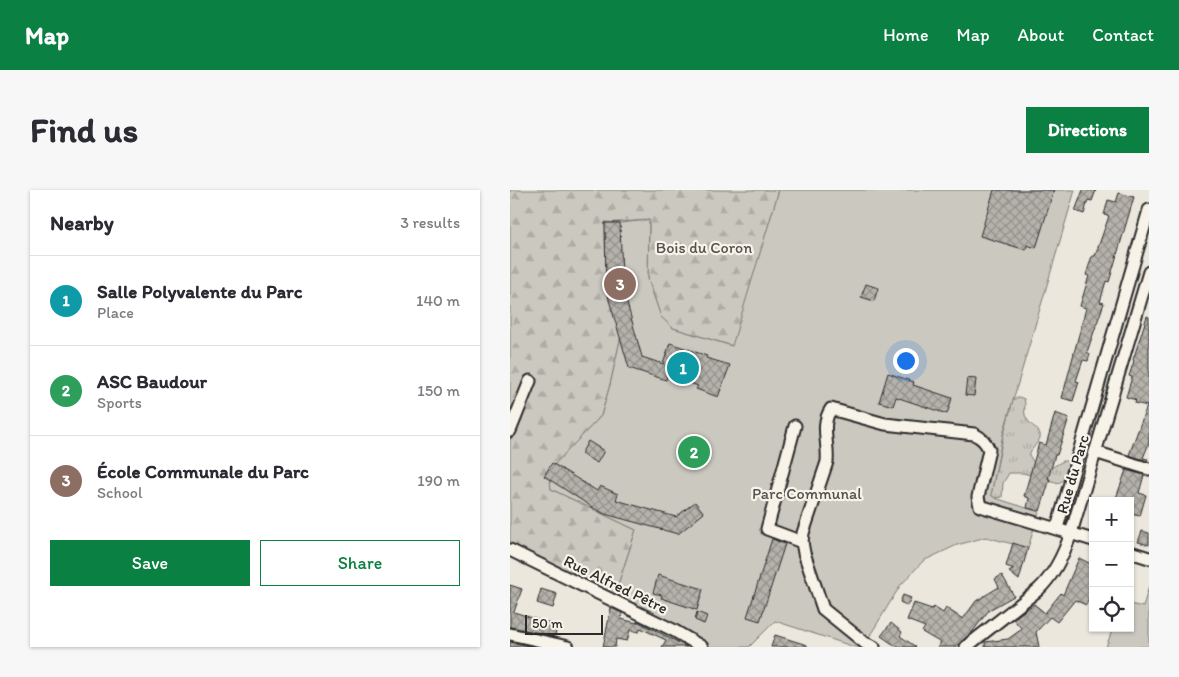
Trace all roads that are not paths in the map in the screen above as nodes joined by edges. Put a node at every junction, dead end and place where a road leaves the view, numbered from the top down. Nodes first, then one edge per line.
1 (1149, 210) edge
2 (1149, 272) edge
3 (1145, 300) edge
4 (530, 381) dead end
5 (1096, 392) junction
6 (1111, 396) junction
7 (794, 426) dead end
8 (510, 431) edge
9 (1095, 452) junction
10 (1149, 468) edge
11 (1056, 528) junction
12 (1071, 533) junction
13 (1089, 539) edge
14 (802, 542) junction
15 (1134, 553) edge
16 (511, 555) edge
17 (1149, 558) edge
18 (510, 634) edge
19 (568, 647) edge
20 (702, 647) edge
21 (874, 647) edge
22 (966, 647) edge

1 - 5 street, Rue du Parc
2 - 3 street, Rue du Parc
3 - 6 street, Rue du Parc
4 - 8 street
5 - 6 street
5 - 11 street, Rue du Parc
6 - 9 street, Rue du Parc
7 - 14 street
9 - 10 street
9 - 12 street, Rue du Parc
11 - 12 street
11 - 14 street
12 - 13 street
12 - 22 street, Rue du Parc
14 - 21 street
15 - 17 street
16 - 20 street, Rue Alfred Pêtre
18 - 19 street

